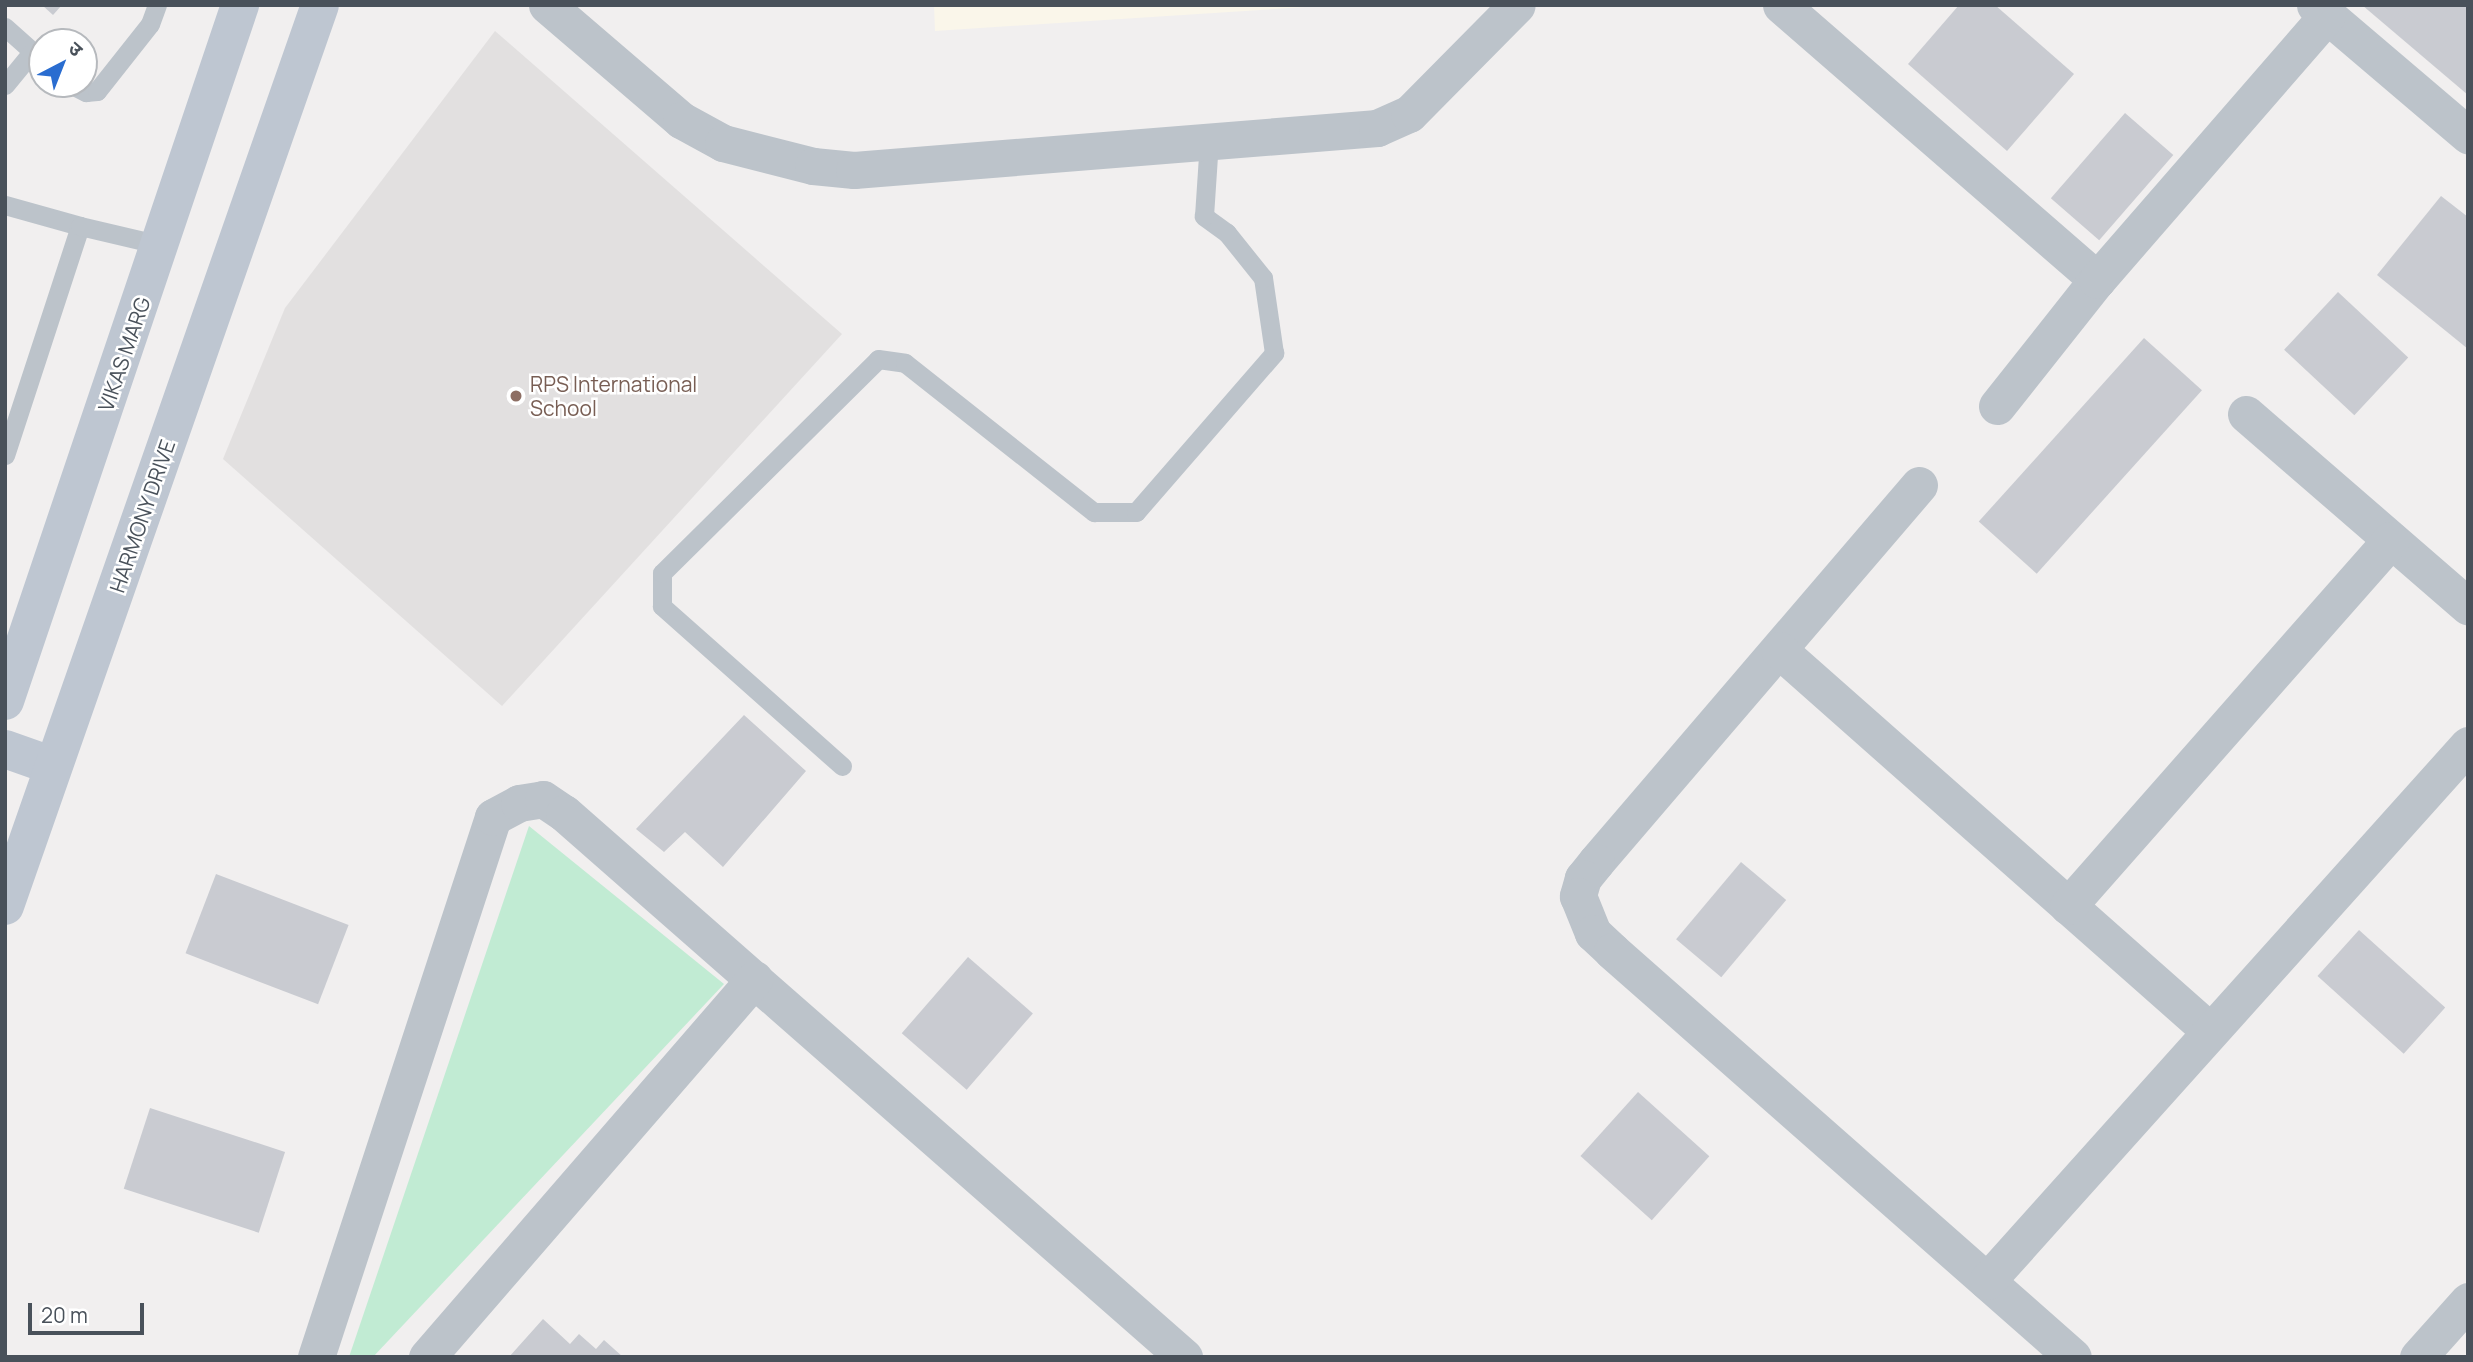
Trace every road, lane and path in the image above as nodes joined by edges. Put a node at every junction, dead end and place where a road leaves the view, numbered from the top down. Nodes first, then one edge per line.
1 (157, 5) edge
2 (240, 5) edge
3 (320, 5) edge
4 (547, 5) edge
5 (1517, 5) edge
6 (1781, 5) edge
7 (2321, 10) edge
8 (5, 27) edge
9 (28, 48) edge
10 (28, 64) edge
11 (5, 85) edge
12 (98, 89) edge
13 (2468, 135) edge
14 (1209, 141) junction
15 (5, 205) edge
16 (80, 226) junction
17 (161, 245) junction
18 (2097, 280) junction
19 (1997, 406) dead end
20 (2246, 414) dead end
21 (5, 455) edge
22 (1919, 485) dead end
23 (2391, 540) junction
24 (2468, 606) edge
25 (1779, 650) junction
26 (5, 701) edge
27 (2468, 745) edge
28 (5, 749) edge
29 (53, 766) junction
30 (842, 766) dead end
31 (5, 906) edge
32 (2068, 906) junction
33 (754, 979) junction
34 (2210, 1031) junction
35 (1987, 1281) junction
36 (2468, 1301) edge
37 (1162, 1350) edge
38 (316, 1357) edge
39 (426, 1357) edge
40 (2073, 1357) edge
41 (2418, 1357) edge

1 - 12 lane
2 - 17 main road, VIKAS MARG
3 - 29 main road, HARMONY DRIVE
4 - 14 street
5 - 14 street
6 - 18 street
7 - 13 street
7 - 18 street
8 - 9 lane
10 - 11 lane
14 - 30 lane
15 - 16 lane
16 - 17 lane
16 - 21 lane
17 - 26 main road, VIKAS MARG
18 - 19 street
20 - 23 street
22 - 25 street
23 - 24 street
23 - 32 street
25 - 32 street
25 - 35 street
27 - 34 street
28 - 29 main road
29 - 31 main road, HARMONY DRIVE
32 - 34 street
33 - 37 street
33 - 38 street
33 - 39 street
34 - 35 street
35 - 40 street
36 - 41 street

